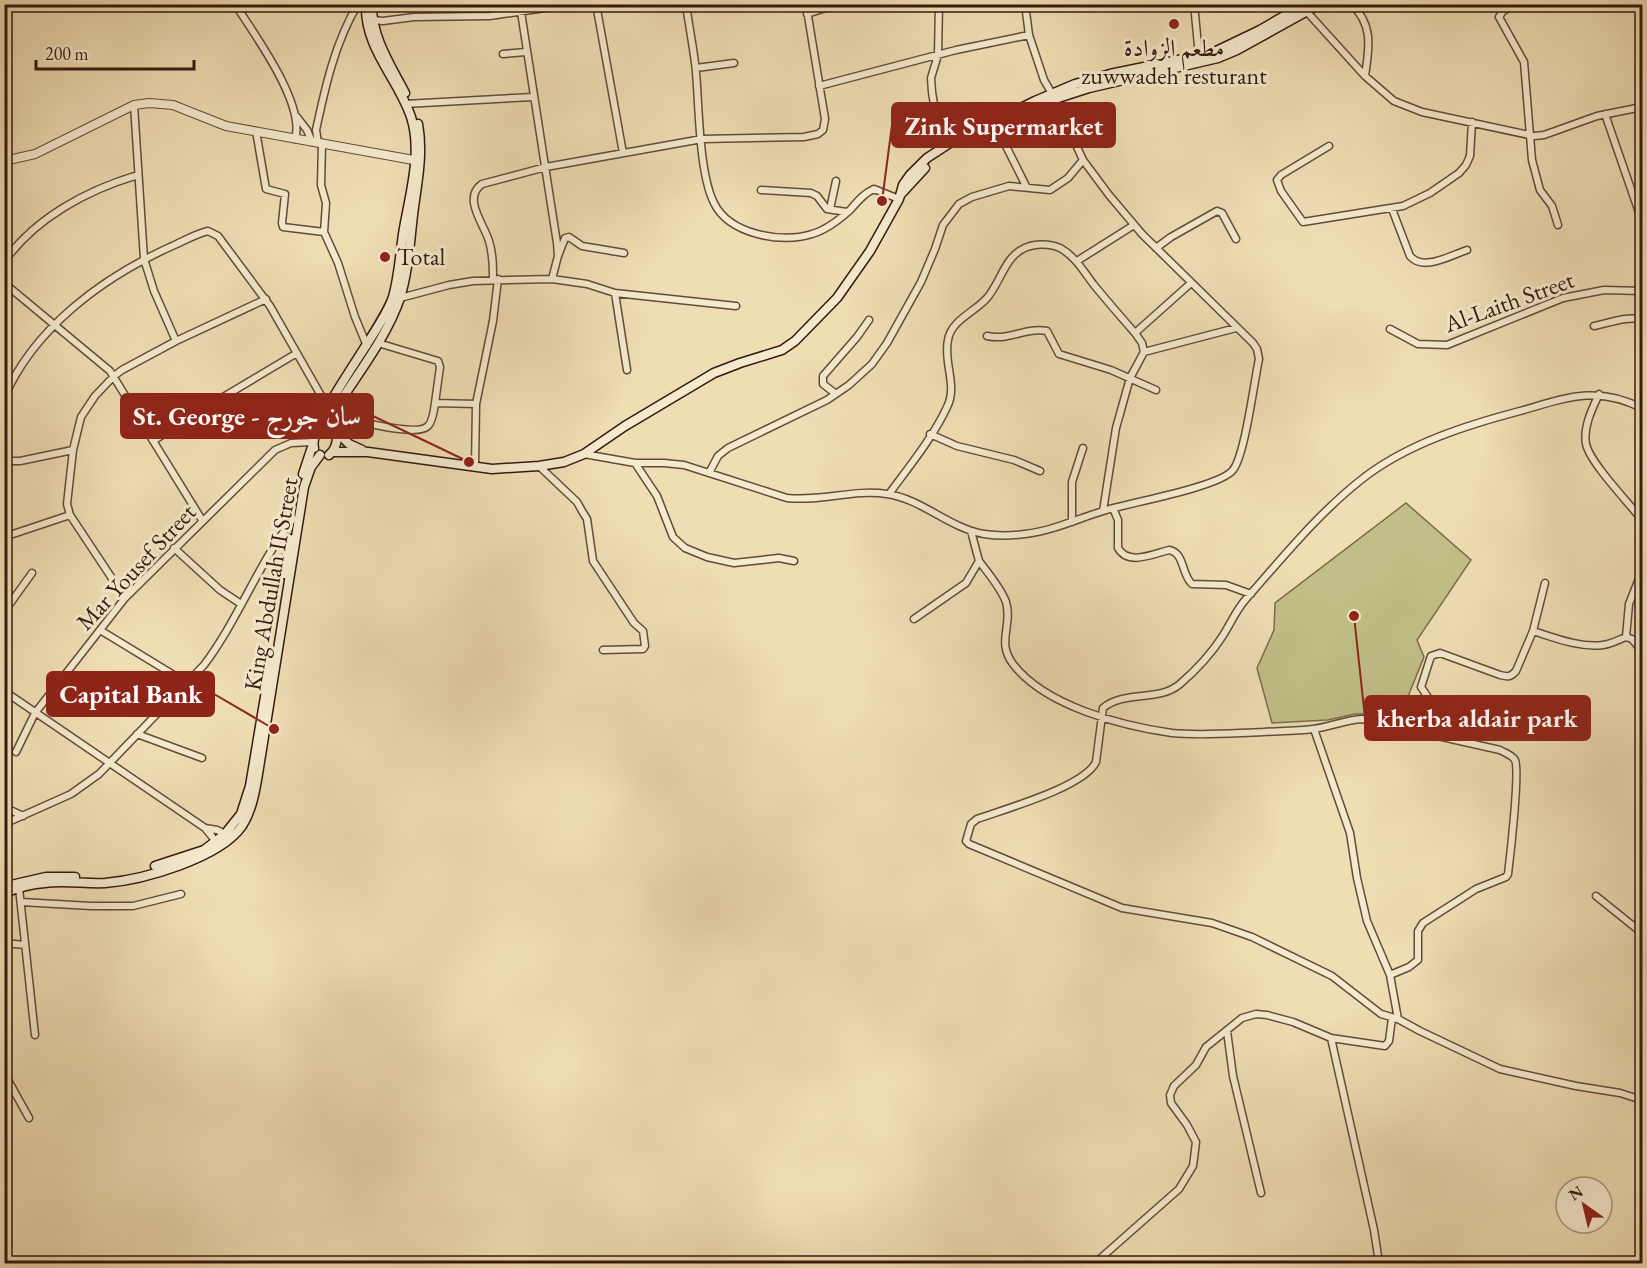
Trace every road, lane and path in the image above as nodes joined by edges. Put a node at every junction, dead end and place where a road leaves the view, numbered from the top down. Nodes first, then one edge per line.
1 (235, 4) edge
2 (358, 4) edge
3 (366, 4) edge
4 (372, 4) edge
5 (572, 4) edge
6 (596, 4) edge
7 (686, 4) edge
8 (806, 4) edge
9 (838, 4) edge
10 (939, 4) edge
11 (1025, 4) edge
12 (1194, 4) edge
13 (1320, 4) edge
14 (1351, 4) edge
15 (1516, 4) edge
16 (1306, 8) edge
17 (521, 12) junction
18 (352, 14) junction
19 (807, 14) junction
20 (369, 17) junction
21 (1029, 35) junction
22 (526, 52) junction
23 (503, 54) dead end
24 (938, 55) junction
25 (1199, 56) junction
26 (734, 63) dead end
27 (696, 68) junction
28 (1365, 76) junction
29 (819, 86) junction
30 (1054, 96) junction
31 (533, 97) junction
32 (408, 104) junction
33 (134, 105) junction
34 (1642, 107) edge
35 (1605, 114) junction
36 (296, 116) junction
37 (1472, 122) junction
38 (996, 126) junction
39 (256, 131) junction
40 (1529, 136) junction
41 (295, 139) junction
42 (702, 139) junction
43 (317, 143) junction
44 (950, 143) junction
45 (1329, 146) dead end
46 (622, 153) junction
47 (418, 160) junction
48 (1083, 160) junction
49 (4, 161) edge
50 (546, 167) junction
51 (138, 175) junction
52 (836, 181) dead end
53 (1026, 186) junction
54 (761, 190) dead end
55 (900, 196) junction
56 (830, 209) junction
57 (1392, 209) junction
58 (847, 212) junction
59 (1641, 218) dead end
60 (1134, 225) junction
61 (1558, 225) dead end
62 (324, 232) junction
63 (1236, 239) dead end
64 (1156, 248) junction
65 (1467, 250) dead end
66 (624, 253) dead end
67 (558, 256) junction
68 (144, 259) junction
69 (1077, 261) junction
70 (4, 262) edge
71 (495, 279) junction
72 (552, 279) junction
73 (4, 283) edge
74 (1191, 283) junction
75 (1642, 291) edge
76 (615, 293) junction
77 (400, 298) junction
78 (266, 299) junction
79 (736, 306) dead end
80 (869, 320) dead end
81 (1642, 320) edge
82 (54, 324) junction
83 (1594, 326) dead end
84 (1236, 328) junction
85 (1390, 329) dead end
86 (1135, 333) junction
87 (987, 336) dead end
88 (176, 341) junction
89 (378, 343) junction
90 (367, 346) junction
91 (1144, 352) junction
92 (297, 353) junction
93 (627, 369) dead end
94 (114, 376) junction
95 (1130, 378) junction
96 (1156, 390) dead end
97 (836, 394) junction
98 (1599, 394) junction
99 (4, 398) edge
100 (213, 403) junction
101 (435, 403) junction
102 (476, 404) junction
103 (327, 407) junction
104 (1642, 408) edge
105 (320, 423) junction
106 (370, 424) dead end
107 (334, 426) junction
108 (228, 433) dead end
109 (930, 434) junction
110 (153, 441) junction
111 (313, 443) junction
112 (1083, 448) dead end
113 (73, 450) junction
114 (333, 452) junction
115 (368, 452) junction
116 (584, 454) junction
117 (320, 455) junction
118 (4, 461) edge
119 (635, 463) junction
120 (539, 466) junction
121 (475, 467) junction
122 (1040, 471) dead end
123 (709, 473) junction
124 (889, 494) junction
125 (1113, 508) junction
126 (1103, 511) junction
127 (69, 515) junction
128 (293, 519) junction
129 (202, 520) junction
130 (1642, 520) edge
131 (1072, 522) junction
132 (971, 531) junction
133 (4, 537) edge
134 (174, 548) junction
135 (272, 553) junction
136 (286, 558) junction
137 (794, 561) dead end
138 (979, 561) junction
139 (1642, 571) edge
140 (32, 573) dead end
141 (1545, 583) dead end
142 (1251, 594) junction
143 (125, 598) junction
144 (241, 603) junction
145 (4, 612) edge
146 (914, 619) dead end
147 (100, 630) junction
148 (1533, 631) junction
149 (1626, 637) junction
150 (603, 651) dead end
151 (1642, 651) edge
152 (187, 683) junction
153 (4, 691) edge
154 (35, 714) junction
155 (1101, 715) junction
156 (1314, 729) junction
157 (136, 735) junction
158 (1451, 738) junction
159 (16, 752) dead end
160 (202, 758) dead end
161 (110, 765) junction
162 (4, 807) edge
163 (23, 816) junction
164 (4, 824) edge
165 (205, 828) junction
166 (228, 836) junction
167 (218, 845) junction
168 (4, 887) edge
169 (19, 888) junction
170 (4, 893) edge
171 (181, 894) dead end
172 (1596, 896) dead end
173 (21, 902) junction
174 (1642, 933) edge
175 (4, 943) edge
176 (26, 945) junction
177 (1390, 975) junction
178 (1395, 1018) junction
179 (1227, 1031) junction
180 (35, 1035) dead end
181 (1330, 1038) junction
182 (4, 1073) edge
183 (1642, 1100) edge
184 (29, 1118) dead end
185 (1261, 1193) dead end
186 (1094, 1263) edge
187 (1376, 1263) edge

1 - 36 street
2 - 18 street
3 - 20 main road
4 - 20 main road
5 - 17 street
6 - 46 street
7 - 27 street
8 - 19 street
9 - 19 street
10 - 24 street
11 - 21 street
12 - 25 street
13 - 16 main road
14 - 28 street
15 - 40 street
16 - 25 main road
16 - 28 street
16 - 30 main road
17 - 20 street
17 - 22 street
18 - 20 street
18 - 43 street
19 - 29 street
20 - 32 main road
21 - 24 street
21 - 30 street
22 - 23 street
22 - 31 street
24 - 29 street
24 - 44 street
25 - 30 main road
26 - 27 street
27 - 42 street
28 - 37 street
29 - 42 street
30 - 38 main road
30 - 44 main road
30 - 48 street
31 - 32 street
31 - 50 street
32 - 47 main road
33 - 39 street
33 - 49 street
33 - 51 street
34 - 35 street
35 - 40 street
35 - 59 street
36 - 41 street
36 - 43 street
37 - 40 street
37 - 57 street
38 - 53 street
38 - 55 main road
39 - 41 street
39 - 62 street
40 - 61 street
41 - 43 street
42 - 46 street
42 - 58 street
43 - 47 street
43 - 62 street
44 - 55 main road
45 - 57 street
46 - 50 street
47 - 77 main road
47 - 90 main road, King Abdullah II Street
48 - 53 street
48 - 60 street
50 - 67 street
50 - 71 street
51 - 68 street
51 - 70 street
52 - 56 street
53 - 97 street
54 - 56 street
55 - 58 street
55 - 116 main road
56 - 58 street
57 - 65 street
60 - 64 street
60 - 69 street
62 - 90 street
63 - 64 street
64 - 74 street
66 - 67 street
67 - 72 street
68 - 78 street
68 - 82 street
68 - 88 street
69 - 86 street
69 - 109 street
71 - 72 street
71 - 77 street
71 - 102 street
72 - 76 street
73 - 82 street
74 - 84 street
74 - 86 street
75 - 85 street, Al-Laith Street
76 - 79 street
76 - 93 street
77 - 89 main road
78 - 88 street
78 - 92 street
80 - 97 street
81 - 83 street
82 - 94 street
82 - 99 street
84 - 91 street
84 - 125 street
86 - 91 street
87 - 95 street
88 - 94 street
89 - 101 street
89 - 107 main road
90 - 103 main road, King Abdullah II Street
91 - 95 street
92 - 100 street
92 - 103 street
94 - 110 street
94 - 113 street
95 - 96 street
95 - 126 street
97 - 123 street
98 - 104 street
98 - 130 street
98 - 142 street
100 - 108 street
100 - 110 street
101 - 102 street
101 - 106 street
102 - 121 street
103 - 105 main road, King Abdullah II Street
103 - 107 street
105 - 107 main road
105 - 111 main road, King Abdullah II Street
107 - 114 main road
107 - 115 main road
109 - 122 street
109 - 124 street
110 - 129 street
111 - 117 main road
111 - 128 main road, King Abdullah II Street
111 - 129 street, Mar Yousef Street
112 - 131 street
113 - 118 street
113 - 127 street
114 - 115 main road
114 - 117 main road
115 - 121 main road
116 - 119 street
116 - 120 main road
117 - 166 main road, King Abdullah II Street
119 - 123 street
119 - 137 street
120 - 121 main road
120 - 150 street
123 - 124 street
124 - 132 street
125 - 126 street
125 - 142 street
126 - 131 street
127 - 133 street
127 - 143 street
128 - 135 street
128 - 136 main road, King Abdullah II Street
129 - 134 street, Mar Yousef Street
131 - 132 street
132 - 138 street
134 - 143 street, Mar Yousef Street
134 - 144 street
135 - 136 street
135 - 144 street
136 - 166 main road, King Abdullah II Street
138 - 146 street
138 - 155 street
139 - 149 street
140 - 145 street
141 - 148 street
142 - 155 street
143 - 147 street, Mar Yousef Street
144 - 152 street
147 - 152 street
147 - 154 street, Mar Yousef Street
148 - 149 street
148 - 158 street
149 - 151 street
152 - 157 street
153 - 154 street
154 - 159 street, Mar Yousef Street
154 - 161 street
155 - 156 street
155 - 178 street
156 - 158 street
156 - 177 street
157 - 160 street
157 - 161 street
158 - 177 street
161 - 163 street
161 - 165 street
162 - 163 street
163 - 164 street
165 - 166 street
165 - 167 street
166 - 167 main road, King Abdullah II Street
167 - 168 main road, King Abdullah II Street
167 - 169 main road, King Abdullah II Street
169 - 170 main road, King Abdullah II Street
169 - 173 street
171 - 173 street
172 - 174 street
173 - 176 street
175 - 176 street
176 - 180 street
177 - 178 street
178 - 181 street
178 - 183 street
179 - 181 street
179 - 185 street
179 - 186 street
181 - 187 street
182 - 184 street

